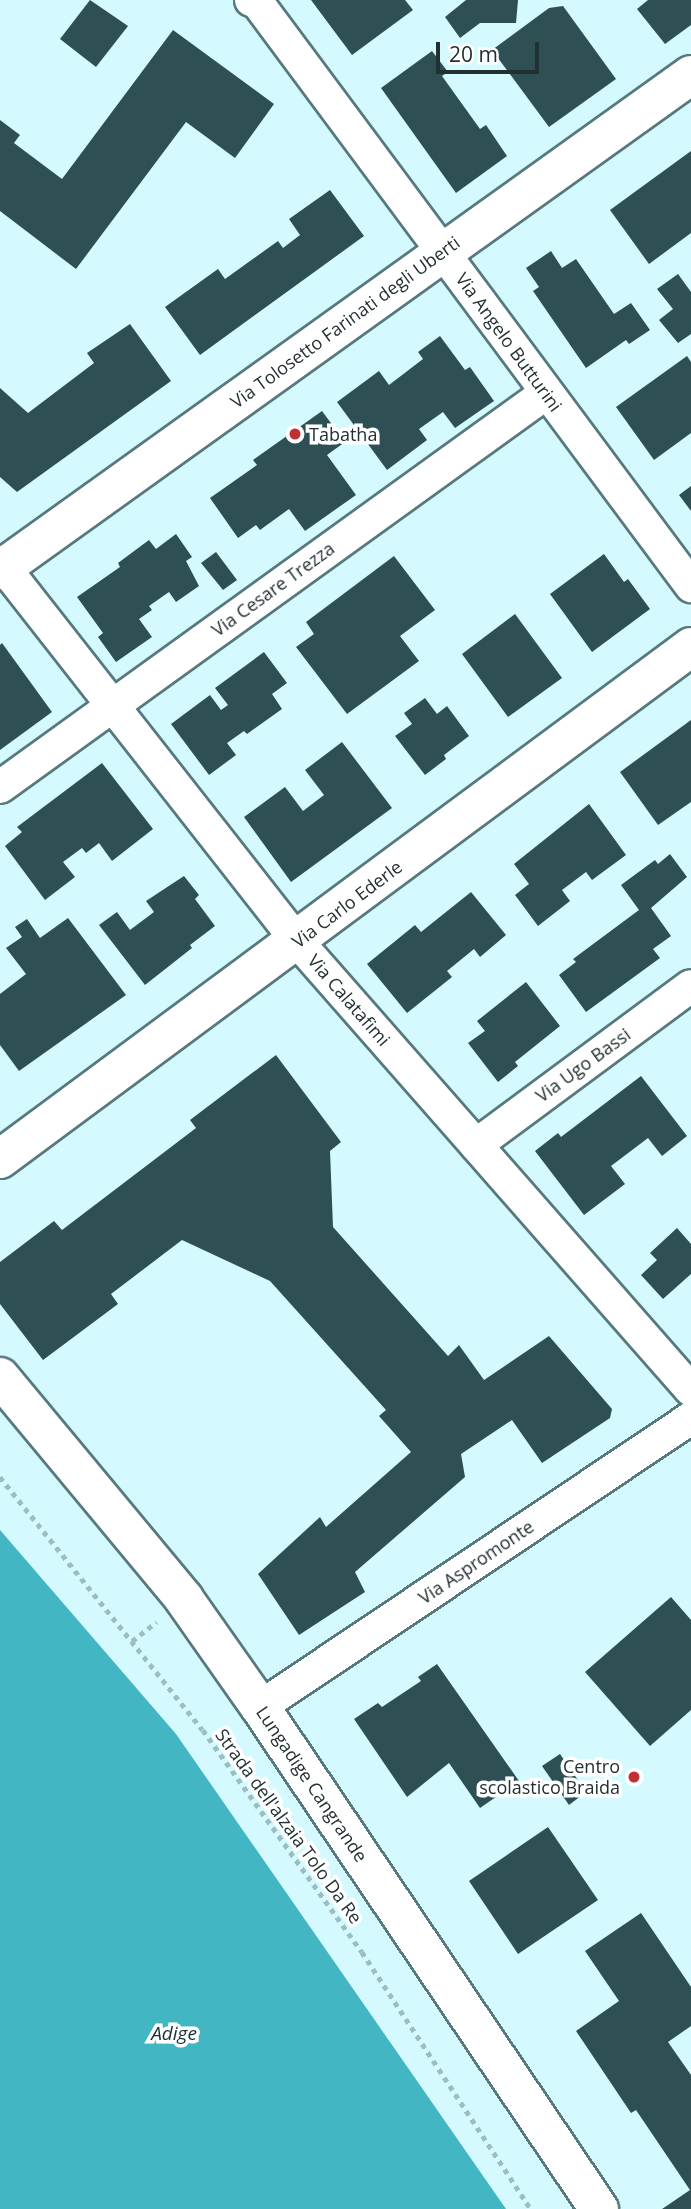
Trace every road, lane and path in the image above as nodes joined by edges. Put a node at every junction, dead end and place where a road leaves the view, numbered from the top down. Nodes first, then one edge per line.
1 (255, 1) edge
2 (691, 75) edge
3 (443, 252) junction
4 (546, 393) junction
5 (2, 566) edge
6 (691, 586) edge
7 (691, 647) edge
8 (111, 705) junction
9 (0, 787) edge
10 (297, 941) junction
11 (691, 986) edge
12 (476, 1145) junction
13 (0, 1159) edge
14 (0, 1377) edge
15 (691, 1390) edge
16 (691, 1418) edge
17 (0, 1477) edge
18 (260, 1707) junction
19 (531, 2209) edge
20 (599, 2209) edge

1 - 3 street, Via Angelo Butturini
2 - 3 street, Via Tolosetto Farinati degli Uberti
3 - 4 street, Via Angelo Butturini
3 - 5 street, Via Tolosetto Farinati degli Uberti
4 - 6 street, Via Angelo Butturini
4 - 8 street, Via Cesare Trezza
5 - 8 street, Via Calatafimi
7 - 10 street, Via Carlo Ederle
8 - 9 street, Via Cesare Trezza
8 - 10 street, Via Calatafimi
10 - 12 street, Via Calatafimi
10 - 13 street, Via Carlo Ederle
11 - 12 street, Via Ugo Bassi
12 - 15 street, Via Calatafimi
14 - 18 street, Lungadige Cangrande
16 - 18 street, Via Aspromonte
17 - 19 path, Strada dell'alzaia Tolo Da Re
18 - 20 street, Lungadige Cangrande

